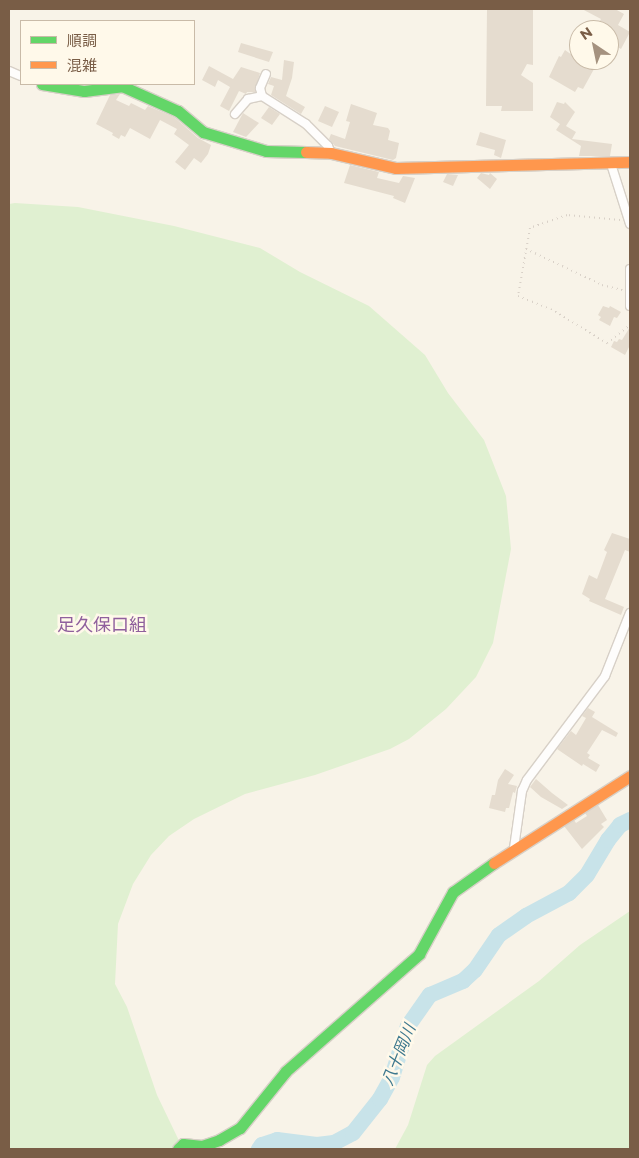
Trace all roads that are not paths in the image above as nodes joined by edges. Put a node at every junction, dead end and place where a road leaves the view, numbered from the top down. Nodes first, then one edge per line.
1 (266, 74) dead end
2 (48, 85) edge
3 (262, 96) junction
4 (235, 114) dead end
5 (331, 153) junction
6 (630, 162) edge
7 (611, 164) junction
8 (630, 223) edge
9 (630, 269) edge
10 (630, 306) edge
11 (630, 613) edge
12 (630, 776) edge
13 (514, 848) junction
14 (178, 1149) edge

1 - 3 street
2 - 5 street
3 - 4 street
3 - 5 street
5 - 7 street
6 - 7 street
7 - 8 street
9 - 10 street
11 - 13 street
12 - 13 street
13 - 14 street

